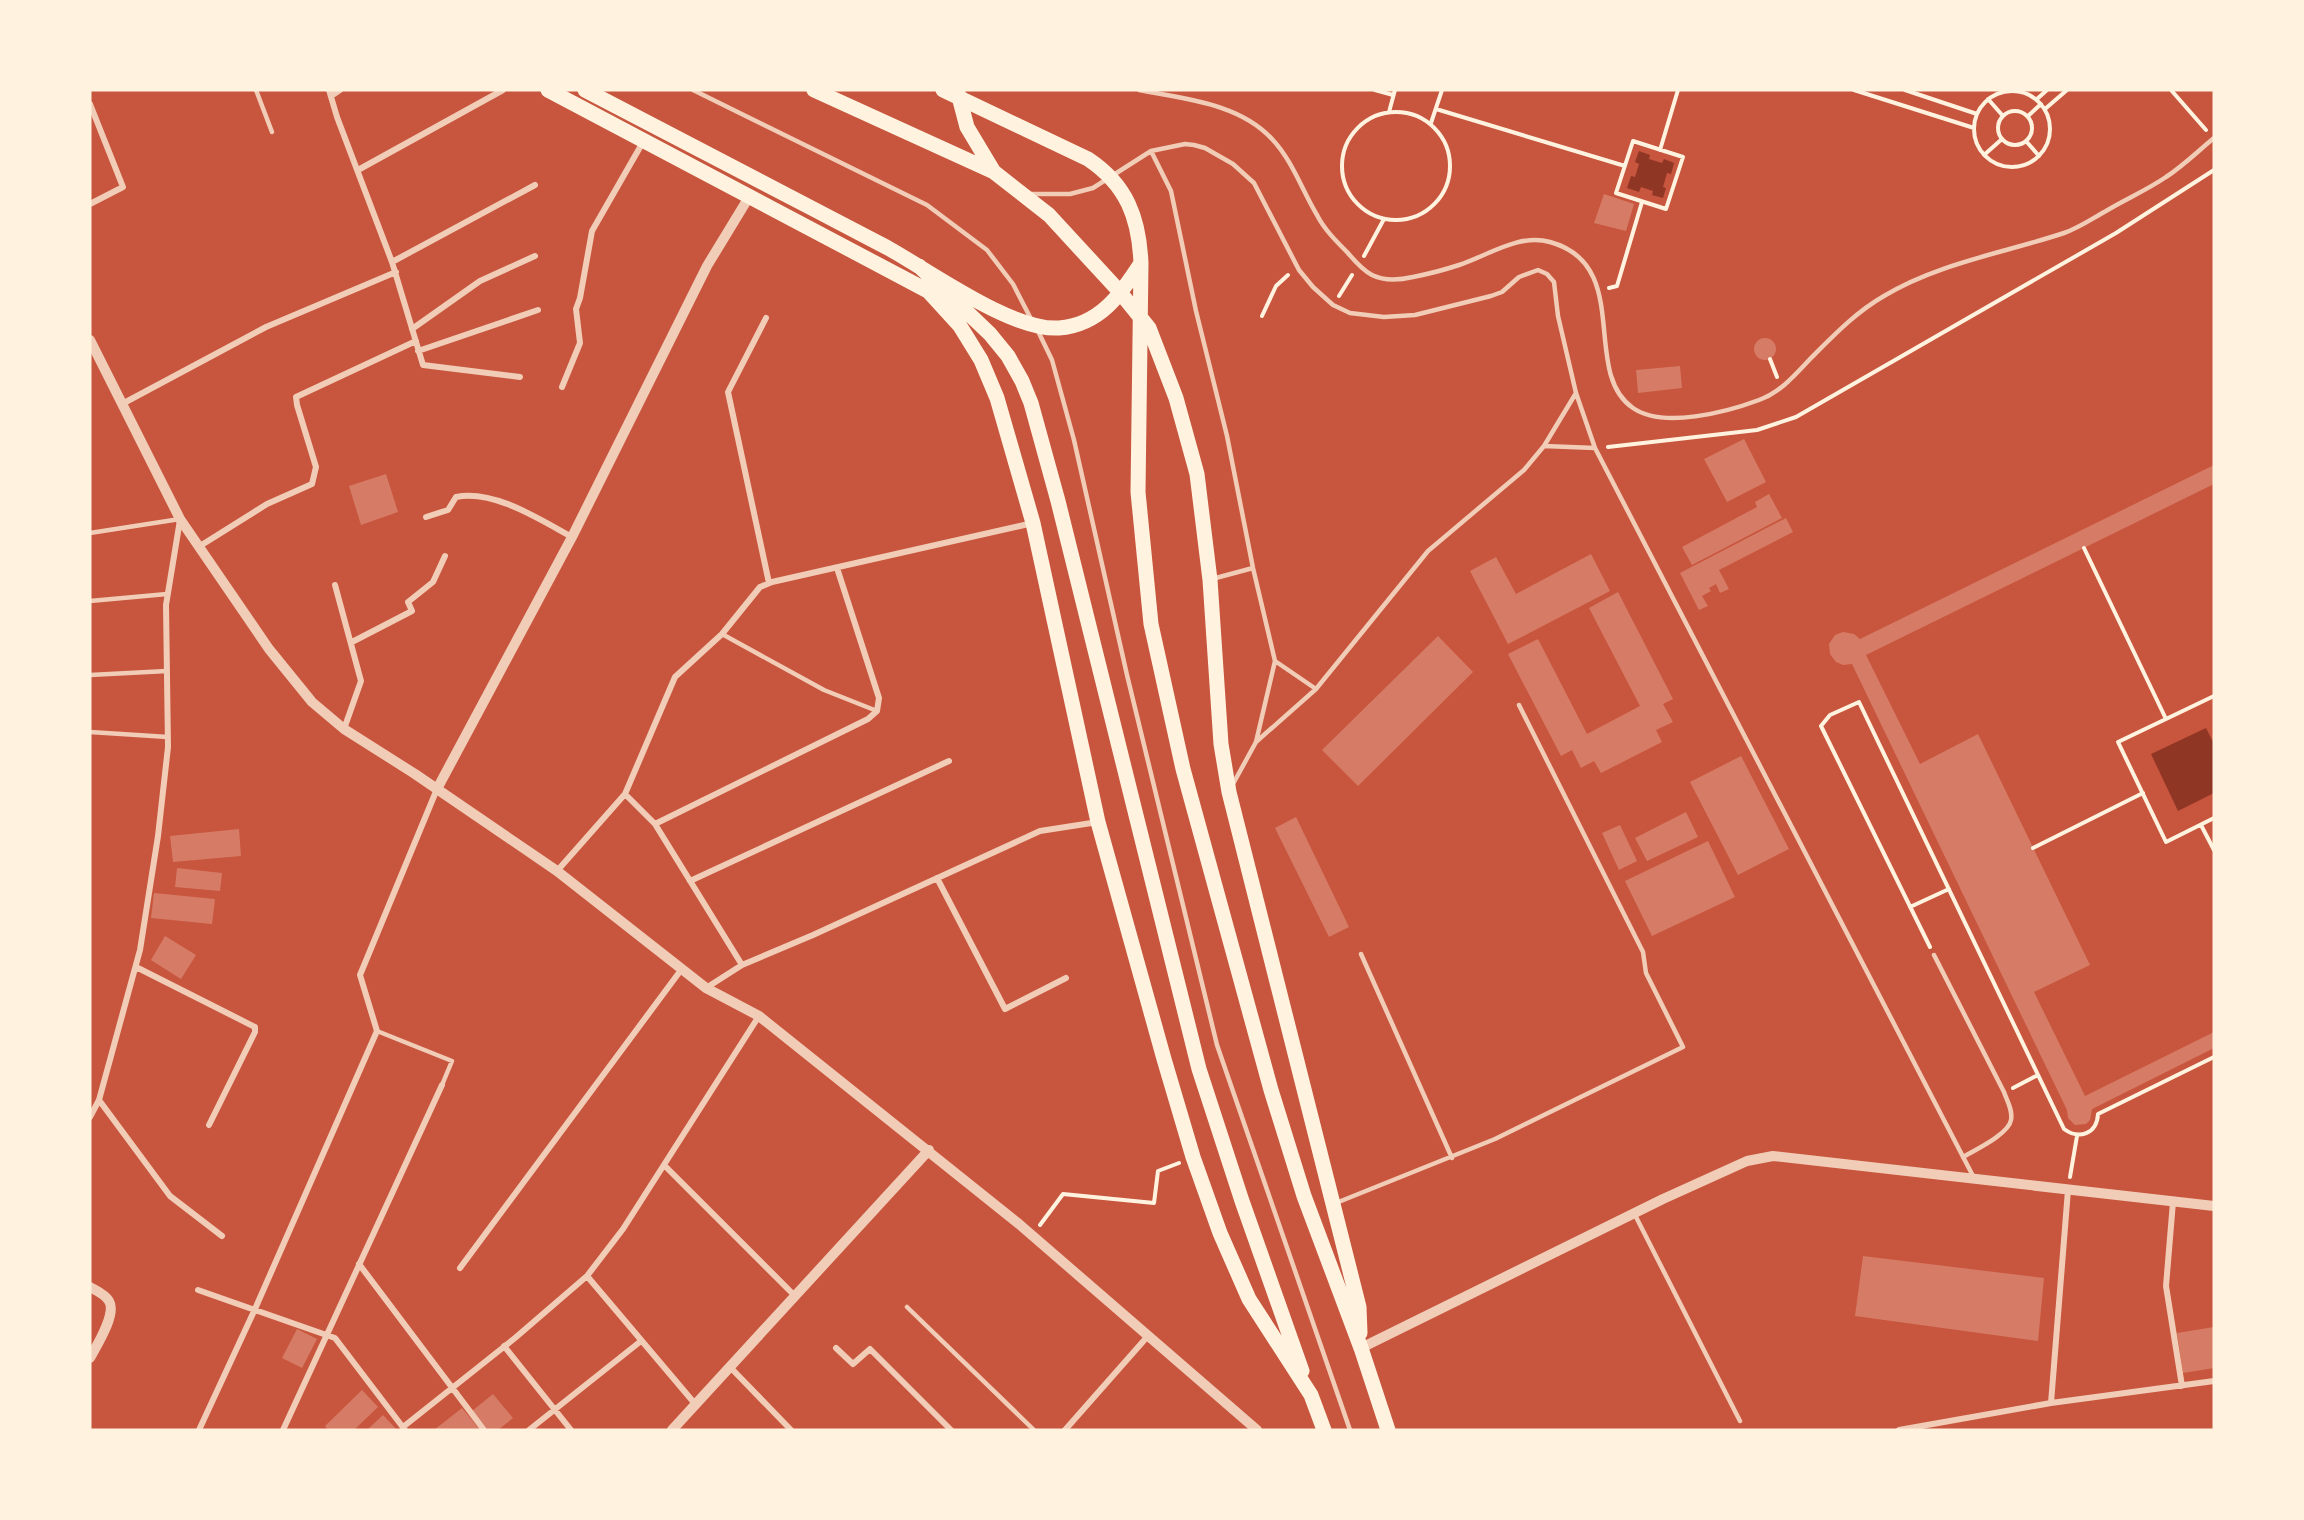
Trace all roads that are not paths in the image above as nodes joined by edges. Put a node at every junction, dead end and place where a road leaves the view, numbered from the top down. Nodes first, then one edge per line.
1 (256, 90) edge
2 (340, 90) edge
3 (503, 90) edge
4 (548, 90) edge
5 (585, 90) edge
6 (693, 90) edge
7 (814, 90) edge
8 (1139, 90) edge
9 (951, 91) edge
10 (330, 93) edge
11 (90, 104) edge
12 (272, 132) dead end
13 (2214, 139) edge
14 (643, 142) junction
15 (1151, 151) junction
16 (357, 170) junction
17 (994, 172) junction
18 (535, 184) dead end
19 (1023, 194) junction
20 (749, 197) junction
21 (90, 204) edge
22 (535, 256) dead end
23 (392, 262) junction
24 (1141, 263) junction
25 (919, 266) junction
26 (396, 272) junction
27 (538, 310) dead end
28 (766, 318) dead end
29 (412, 329) junction
30 (90, 340) edge
31 (416, 341) junction
32 (418, 351) junction
33 (520, 377) dead end
34 (562, 387) dead end
35 (1576, 393) junction
36 (122, 404) junction
37 (1544, 446) junction
38 (1595, 448) junction
39 (426, 517) dead end
40 (180, 519) junction
41 (1033, 523) junction
42 (90, 534) edge
43 (572, 537) junction
44 (200, 546) junction
45 (445, 556) dead end
46 (837, 568) junction
47 (1253, 568) junction
48 (1210, 580) junction
49 (769, 583) junction
50 (335, 585) dead end
51 (167, 594) junction
52 (90, 602) edge
53 (722, 634) junction
54 (352, 642) junction
55 (1275, 661) junction
56 (167, 671) junction
57 (90, 675) edge
58 (1316, 689) junction
59 (1519, 705) dead end
60 (877, 711) junction
61 (344, 729) junction
62 (90, 732) edge
63 (168, 737) junction
64 (1256, 742) junction
65 (949, 761) dead end
66 (437, 789) junction
67 (1229, 792) junction
68 (625, 794) junction
69 (1098, 822) junction
70 (655, 824) junction
71 (557, 871) junction
72 (937, 878) junction
73 (690, 881) junction
74 (1361, 954) dead end
75 (1934, 956) road end
76 (742, 965) junction
77 (136, 967) junction
78 (681, 970) junction
79 (1066, 978) dead end
80 (706, 988) junction
81 (759, 1016) junction
82 (377, 1031) junction
83 (442, 1084) joint
84 (99, 1100) junction
85 (90, 1117) edge
86 (209, 1125) dead end
87 (929, 1150) junction
88 (1963, 1157) junction
89 (1452, 1158) junction
90 (664, 1166) junction
91 (1974, 1178) junction
92 (2068, 1190) junction
93 (2173, 1202) junction
94 (1334, 1204) junction
95 (2214, 1206) edge
96 (1634, 1213) junction
97 (222, 1236) dead end
98 (359, 1264) junction
99 (460, 1268) dead end
100 (587, 1276) junction
101 (90, 1287) edge
102 (198, 1290) dead end
103 (795, 1296) junction
104 (907, 1307) dead end
105 (255, 1309) junction
106 (326, 1335) junction
107 (1147, 1337) junction
108 (641, 1341) junction
109 (504, 1346) junction
110 (836, 1348) dead end
111 (1361, 1348) junction
112 (90, 1358) edge
113 (730, 1367) junction
114 (2214, 1381) edge
115 (2182, 1386) junction
116 (452, 1388) junction
117 (1311, 1395) junction
118 (2051, 1403) junction
119 (696, 1405) junction
120 (554, 1409) junction
121 (1740, 1422) dead end
122 (404, 1429) edge
123 (199, 1430) edge
124 (283, 1430) edge
125 (484, 1430) edge
126 (529, 1430) edge
127 (571, 1430) edge
128 (672, 1430) edge
129 (791, 1430) edge
130 (951, 1430) edge
131 (1034, 1430) edge
132 (1065, 1430) edge
133 (1257, 1430) edge
134 (1324, 1430) edge
135 (1350, 1430) edge
136 (1388, 1430) edge
137 (1899, 1430) edge

1 - 12 lane
2 - 10 street
3 - 16 street
4 - 14 main road
5 - 25 main road
6 - 135 lane
7 - 17 main road
8 - 13 lane
9 - 17 main road
9 - 24 main road
10 - 16 street
11 - 21 street
14 - 20 main road
14 - 34 street
15 - 19 lane
15 - 35 lane
15 - 47 lane
16 - 23 street
17 - 19 main road
18 - 23 street
19 - 48 main road
20 - 41 main road
20 - 43 street
22 - 29 street
23 - 26 street
24 - 25 main road
24 - 111 main road
25 - 117 main road
26 - 29 street
26 - 36 street
27 - 32 street
28 - 49 street
29 - 31 street
30 - 36 street
31 - 32 street
31 - 44 street
32 - 33 street
35 - 37 lane
35 - 38 lane
36 - 40 street
37 - 38 lane
37 - 58 lane
38 - 88 lane
39 - 43 street
40 - 42 lane
40 - 44 street
40 - 51 street
41 - 46 street
41 - 69 main road
43 - 66 street
44 - 61 street
45 - 54 street
46 - 49 street
46 - 60 street
47 - 48 lane
47 - 55 lane
48 - 67 main road
49 - 53 street
50 - 54 street
51 - 52 lane
51 - 56 street
53 - 60 lane
53 - 68 street
54 - 61 street
55 - 58 lane
55 - 64 lane
56 - 57 lane
56 - 63 street
58 - 64 lane
59 - 89 lane
60 - 70 street
61 - 66 street
62 - 63 lane
63 - 77 street
64 - 67 lane
65 - 73 street
66 - 71 street
66 - 82 street
67 - 94 main road
68 - 70 street
68 - 71 street
69 - 72 street
69 - 117 main road
70 - 73 street
71 - 78 street
72 - 76 street
72 - 79 street
73 - 76 street
74 - 89 lane
75 - 88 lane
76 - 80 street
77 - 84 street
77 - 86 street
78 - 80 street
78 - 99 street
80 - 81 street
81 - 87 street
81 - 90 street
82 - 83 lane
82 - 105 street
83 - 98 street
84 - 85 street
84 - 97 street
87 - 103 street
87 - 107 street
88 - 91 lane
89 - 94 lane
90 - 100 street
90 - 103 street
91 - 92 street
91 - 96 street
92 - 93 street
92 - 118 street
93 - 95 street
93 - 115 street
94 - 111 main road
96 - 111 street
96 - 121 lane
98 - 106 street
98 - 116 street
100 - 108 street
100 - 109 street
101 - 112 street
102 - 105 street
103 - 113 street
104 - 131 lane
105 - 106 street
105 - 123 street
106 - 122 street
106 - 124 street
107 - 132 street
107 - 133 street
108 - 119 street
108 - 120 street
109 - 116 street
109 - 120 street
110 - 130 street
111 - 136 main road
113 - 119 street
113 - 129 street
114 - 115 street
115 - 118 street
116 - 122 street
116 - 125 street
117 - 134 main road
118 - 137 street
119 - 128 street
120 - 126 street
120 - 127 street

